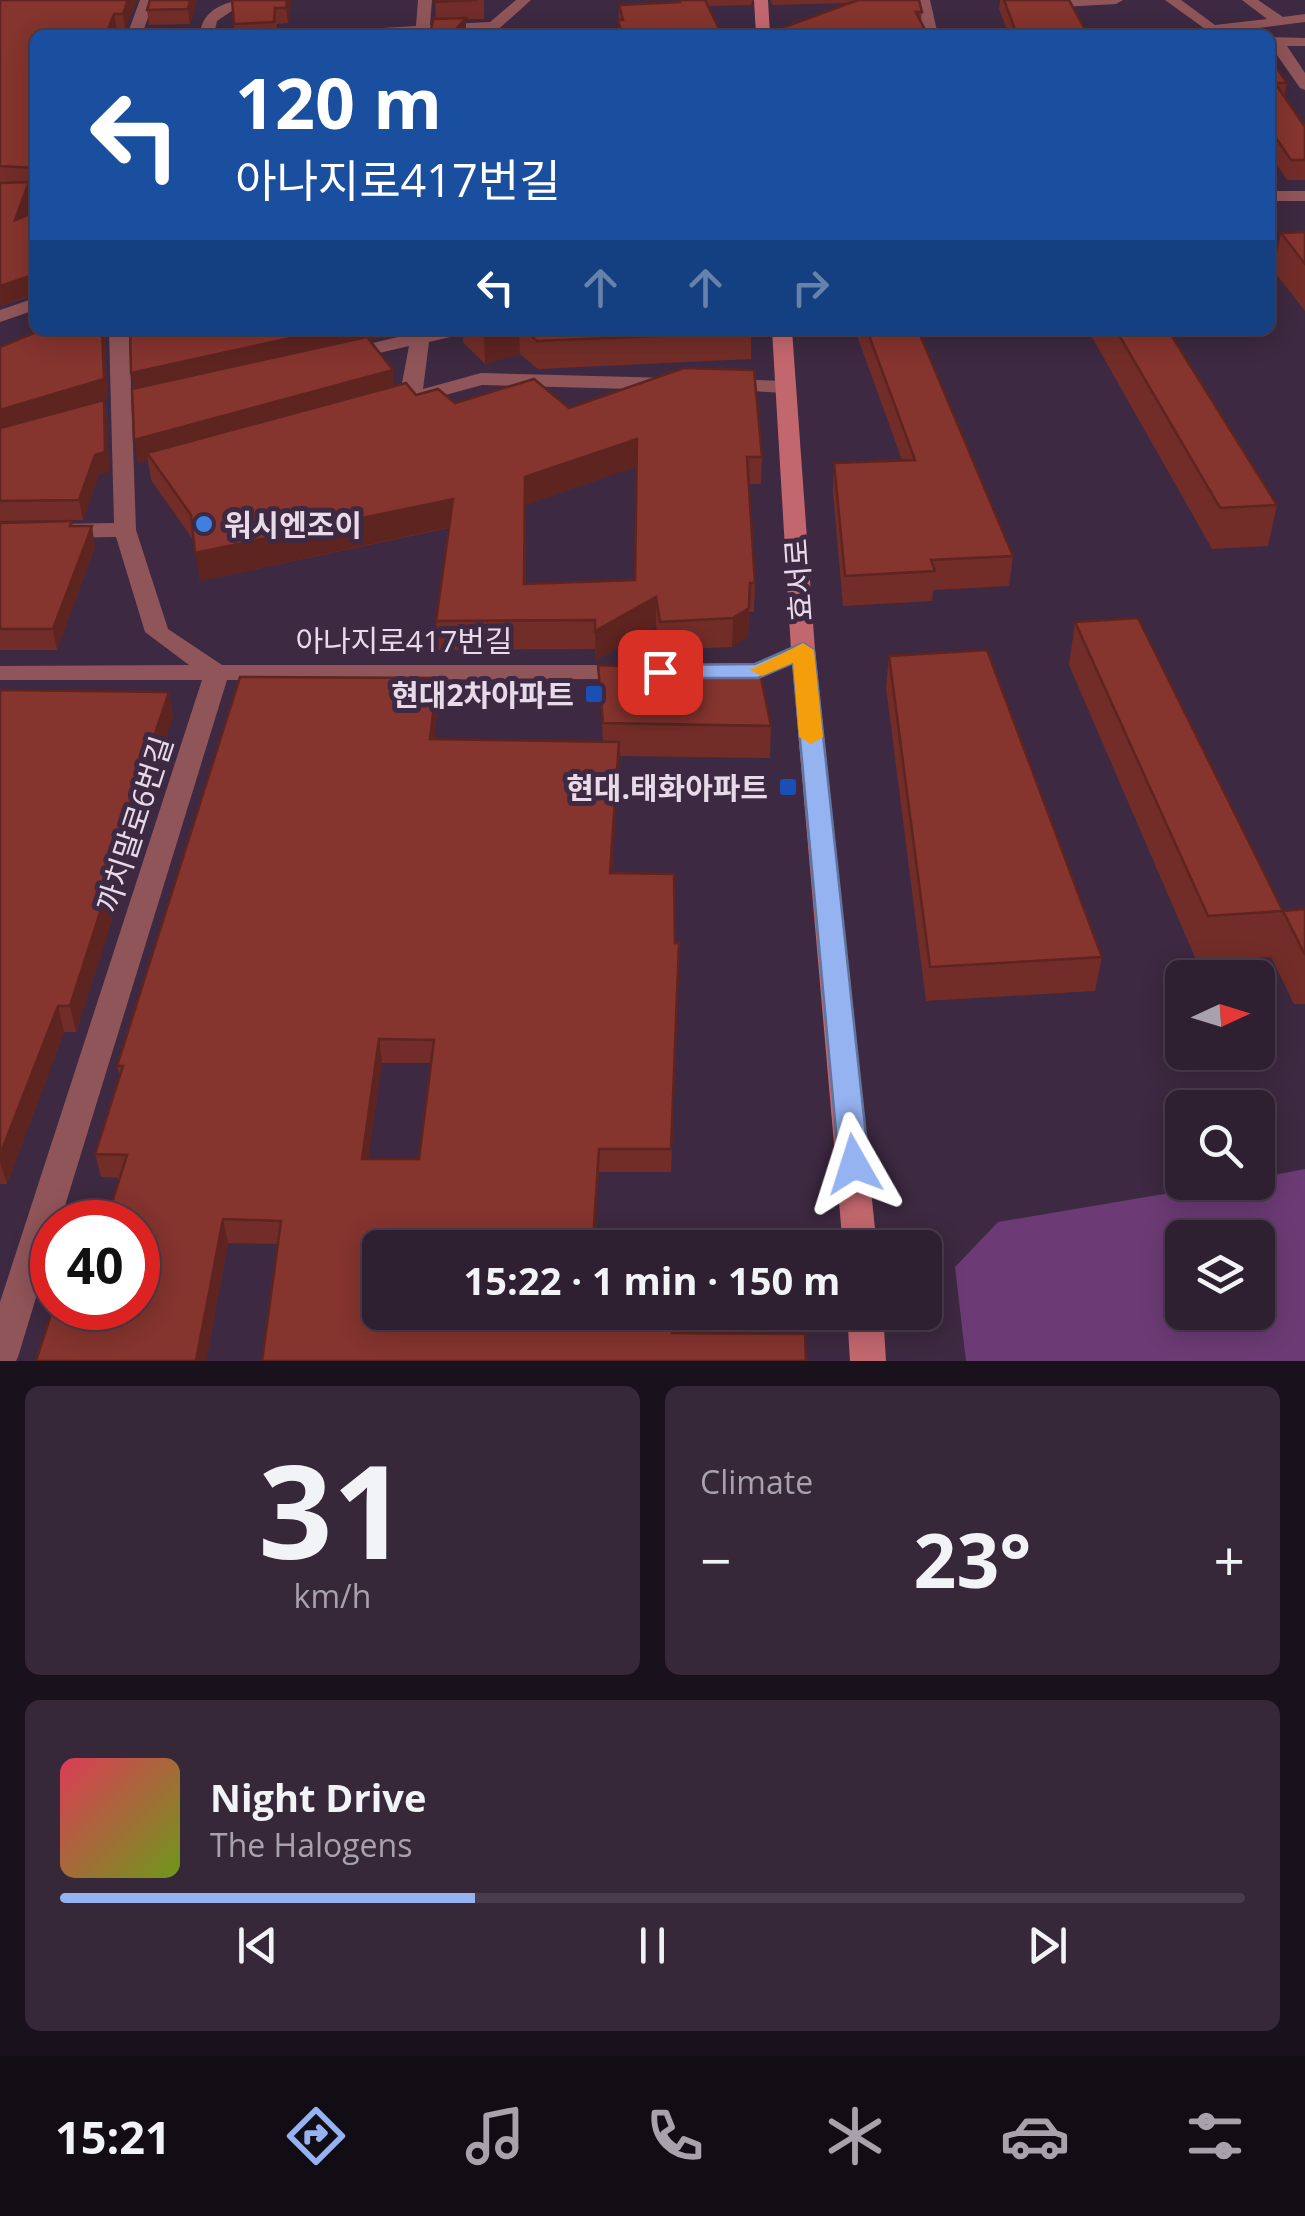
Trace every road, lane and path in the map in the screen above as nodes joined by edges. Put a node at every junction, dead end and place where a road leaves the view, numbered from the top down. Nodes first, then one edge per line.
1 (148, 0) edge
2 (242, 0) edge
3 (424, 0) edge
4 (524, 0) edge
5 (761, 0) edge
6 (923, 0) edge
7 (1057, 0) edge
8 (1097, 0) edge
9 (1116, 0) edge
10 (1172, 0) edge
11 (1250, 0) edge
12 (1305, 18) edge
13 (1280, 21) junction
14 (136, 30) edge
15 (211, 30) edge
16 (422, 30) edge
17 (488, 30) edge
18 (763, 30) edge
19 (930, 30) edge
20 (1275, 42) edge
21 (1305, 42) edge
22 (1275, 43) edge
23 (1305, 85) edge
24 (30, 191) edge
25 (0, 192) edge
26 (1275, 196) edge
27 (1305, 196) edge
28 (30, 306) edge
29 (0, 316) edge
30 (119, 335) edge
31 (417, 335) edge
32 (421, 335) edge
33 (782, 335) edge
34 (328, 359) edge
35 (786, 387) junction
36 (125, 530) junction
37 (0, 532) edge
38 (803, 650) junction
39 (0, 673) edge
40 (216, 673) junction
41 (858, 1230) edge
42 (865, 1330) edge
43 (0, 1358) edge
44 (868, 1361) edge

1 - 14 street
2 - 15 street
3 - 16 street
4 - 17 street
5 - 18 street
6 - 19 street
7 - 8 street
8 - 9 street
10 - 13 street
11 - 13 street
12 - 13 street
20 - 21 street
22 - 23 street
24 - 25 street
26 - 27 street
28 - 29 street
30 - 36 street
31 - 34 street
32 - 35 street
33 - 35 street, 효서로
35 - 38 street, 효서로
36 - 37 street
36 - 40 street
38 - 40 street, 아나지로417번길
38 - 41 street, 효서로
39 - 40 street, 아나지로417번길
40 - 43 street, 까치말로6번길
42 - 44 street

